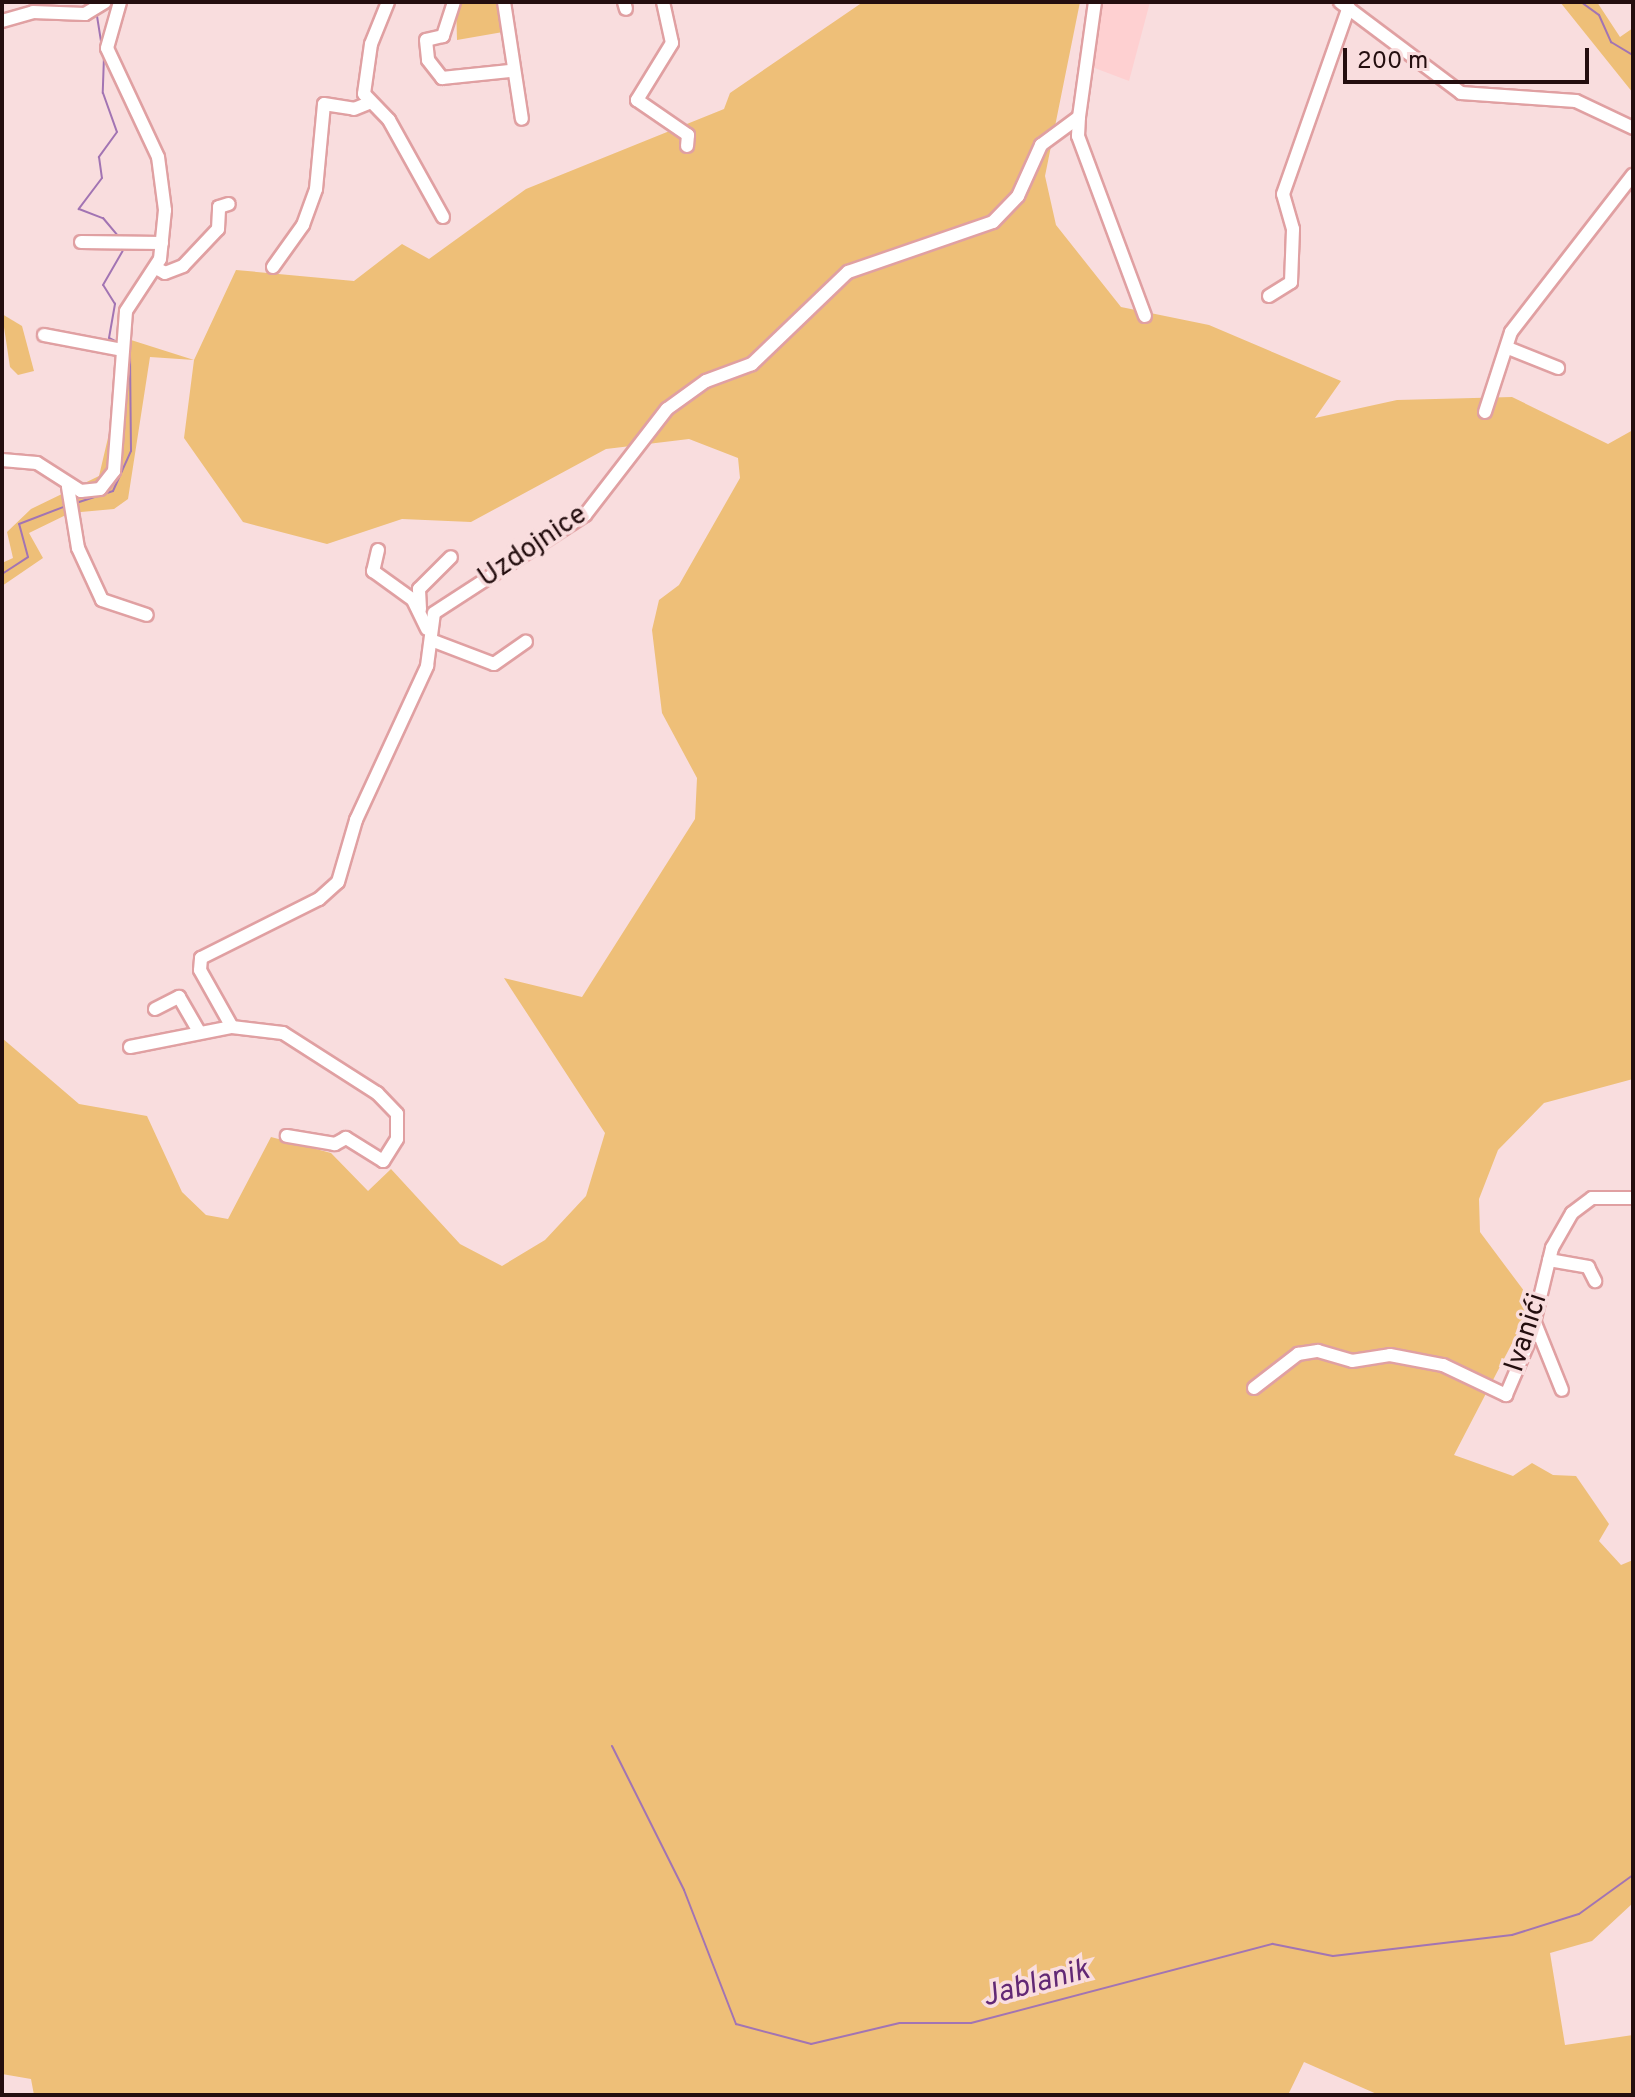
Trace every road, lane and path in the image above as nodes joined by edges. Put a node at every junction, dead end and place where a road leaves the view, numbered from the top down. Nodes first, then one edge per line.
1 (105, 2) edge
2 (120, 2) edge
3 (388, 2) edge
4 (454, 2) edge
5 (504, 2) edge
6 (663, 2) edge
7 (1095, 2) edge
8 (1345, 4) edge
9 (2, 21) edge
10 (510, 71) junction
11 (371, 102) junction
12 (1079, 117) junction
13 (522, 119) dead end
14 (1633, 128) edge
15 (687, 146) dead end
16 (1633, 175) edge
17 (229, 204) dead end
18 (443, 217) dead end
19 (81, 242) dead end
20 (162, 243) junction
21 (273, 267) dead end
22 (156, 268) junction
23 (1269, 296) dead end
24 (1145, 316) dead end
25 (44, 335) dead end
26 (1508, 348) junction
27 (123, 350) junction
28 (1558, 368) dead end
29 (1485, 412) dead end
30 (2, 460) edge
31 (70, 499) junction
32 (378, 550) dead end
33 (451, 557) dead end
34 (420, 610) junction
35 (147, 615) dead end
36 (429, 635) junction
37 (526, 642) dead end
38 (155, 1009) dead end
39 (232, 1027) junction
40 (199, 1031) junction
41 (130, 1047) dead end
42 (287, 1136) dead end
43 (1633, 1198) edge
44 (1549, 1260) junction
45 (1595, 1281) dead end
46 (1535, 1323) junction
47 (1254, 1388) dead end
48 (1562, 1390) dead end

1 - 9 street
2 - 20 street
3 - 11 street
4 - 10 street
5 - 10 street
6 - 15 street
7 - 12 street
8 - 14 street
8 - 23 street
10 - 13 street
11 - 18 street
11 - 21 street
12 - 24 street
12 - 36 street, Uzdojnice
16 - 26 street
17 - 22 street
19 - 20 street
20 - 22 street
22 - 27 street
25 - 27 street
26 - 28 street
26 - 29 street
27 - 31 street
30 - 31 street
31 - 35 street
32 - 34 street
33 - 34 street
34 - 36 street
36 - 37 street
36 - 39 street, Uzdojnice
38 - 40 street
39 - 40 street
39 - 42 street
40 - 41 street
43 - 44 street, Ivanići
44 - 45 street
44 - 46 street, Ivanići
46 - 47 street, Ivanići
46 - 48 street

